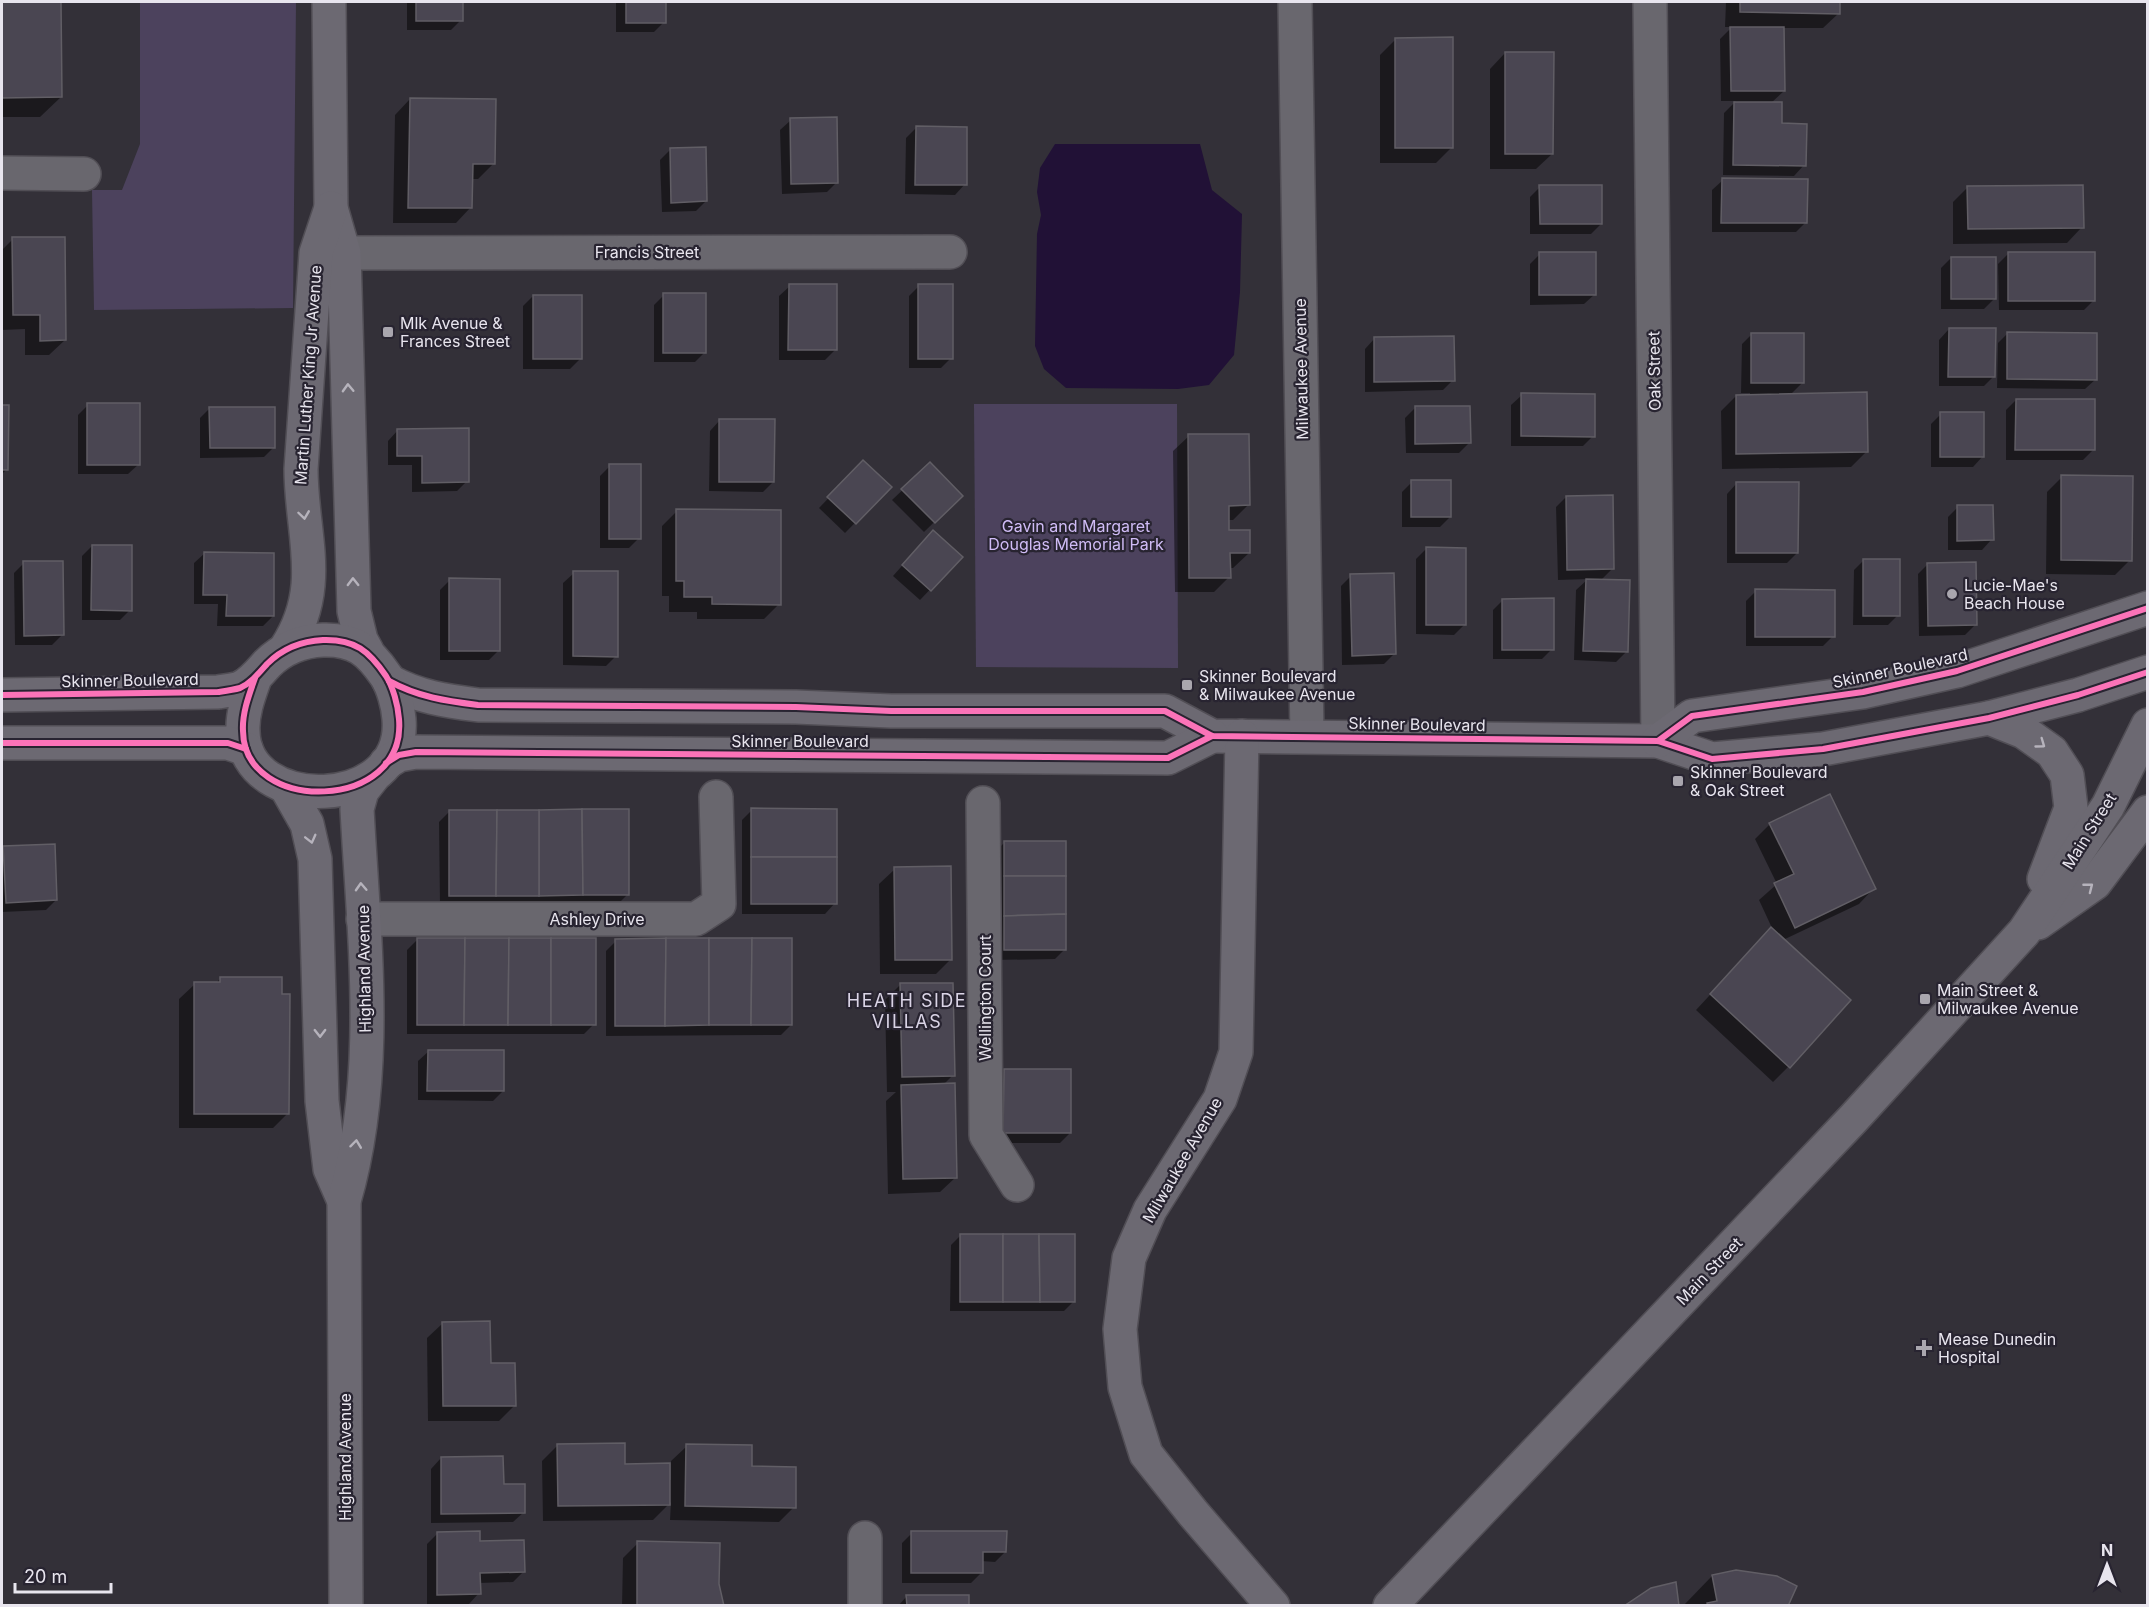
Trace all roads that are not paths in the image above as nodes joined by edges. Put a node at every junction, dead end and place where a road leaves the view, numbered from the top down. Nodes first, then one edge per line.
1 (329, 2) edge
2 (1295, 2) edge
3 (1650, 2) edge
4 (2, 173) edge
5 (84, 174) dead end
6 (331, 208) junction
7 (951, 252) dead end
8 (344, 253) junction
9 (2148, 608) edge
10 (286, 648) junction
11 (367, 651) junction
12 (2148, 672) edge
13 (255, 678) junction
14 (389, 681) junction
15 (2, 695) edge
16 (1989, 718) junction
17 (2148, 725) edge
18 (1227, 736) junction
19 (1307, 736) junction
20 (1658, 741) junction
21 (2, 742) edge
22 (246, 749) junction
23 (380, 770) junction
24 (286, 787) junction
25 (716, 797) dead end
26 (983, 802) dead end
27 (2148, 812) edge
28 (363, 919) junction
29 (2024, 932) junction
30 (1017, 1185) dead end
31 (344, 1201) junction
32 (865, 1538) dead end
33 (346, 1605) edge
34 (865, 1605) edge
35 (1273, 1605) edge
36 (1390, 1605) edge

1 - 6 street, Martin Luther King Jr Avenue
2 - 19 street, Milwaukee Avenue
3 - 20 street, Oak Street
4 - 5 street
6 - 8 street, Martin Luther King Jr Avenue
6 -> 10 street, Martin Luther King Jr Avenue
7 - 8 street, Francis Street
11 -> 8 street, Martin Luther King Jr Avenue
9 - 20 street, Skinner Boulevard
10 - 11 street
10 - 13 street, Skinner Boulevard
11 - 14 street, Skinner Boulevard
12 - 16 street, Skinner Boulevard
13 - 15 street, Skinner Boulevard
13 - 22 street, Skinner Boulevard
14 - 18 street, Skinner Boulevard
14 - 23 street, Skinner Boulevard
16 - 20 street, Skinner Boulevard
16 -> 29 street
17 - 29 street, Main Street
18 - 19 street, Skinner Boulevard
18 - 23 street, Skinner Boulevard
18 - 35 street, Milwaukee Avenue
19 - 20 street, Skinner Boulevard
21 - 22 street
22 - 24 street, Skinner Boulevard
23 - 24 street, Skinner Boulevard
28 -> 23 street, Highland Avenue
24 -> 31 street, Highland Avenue
25 - 28 street, Ashley Drive
26 - 30 street, Wellington Court
29 -> 27 street, Main Street
31 -> 28 street, Highland Avenue
29 - 36 street, Main Street
31 - 33 street, Highland Avenue
32 - 34 street

